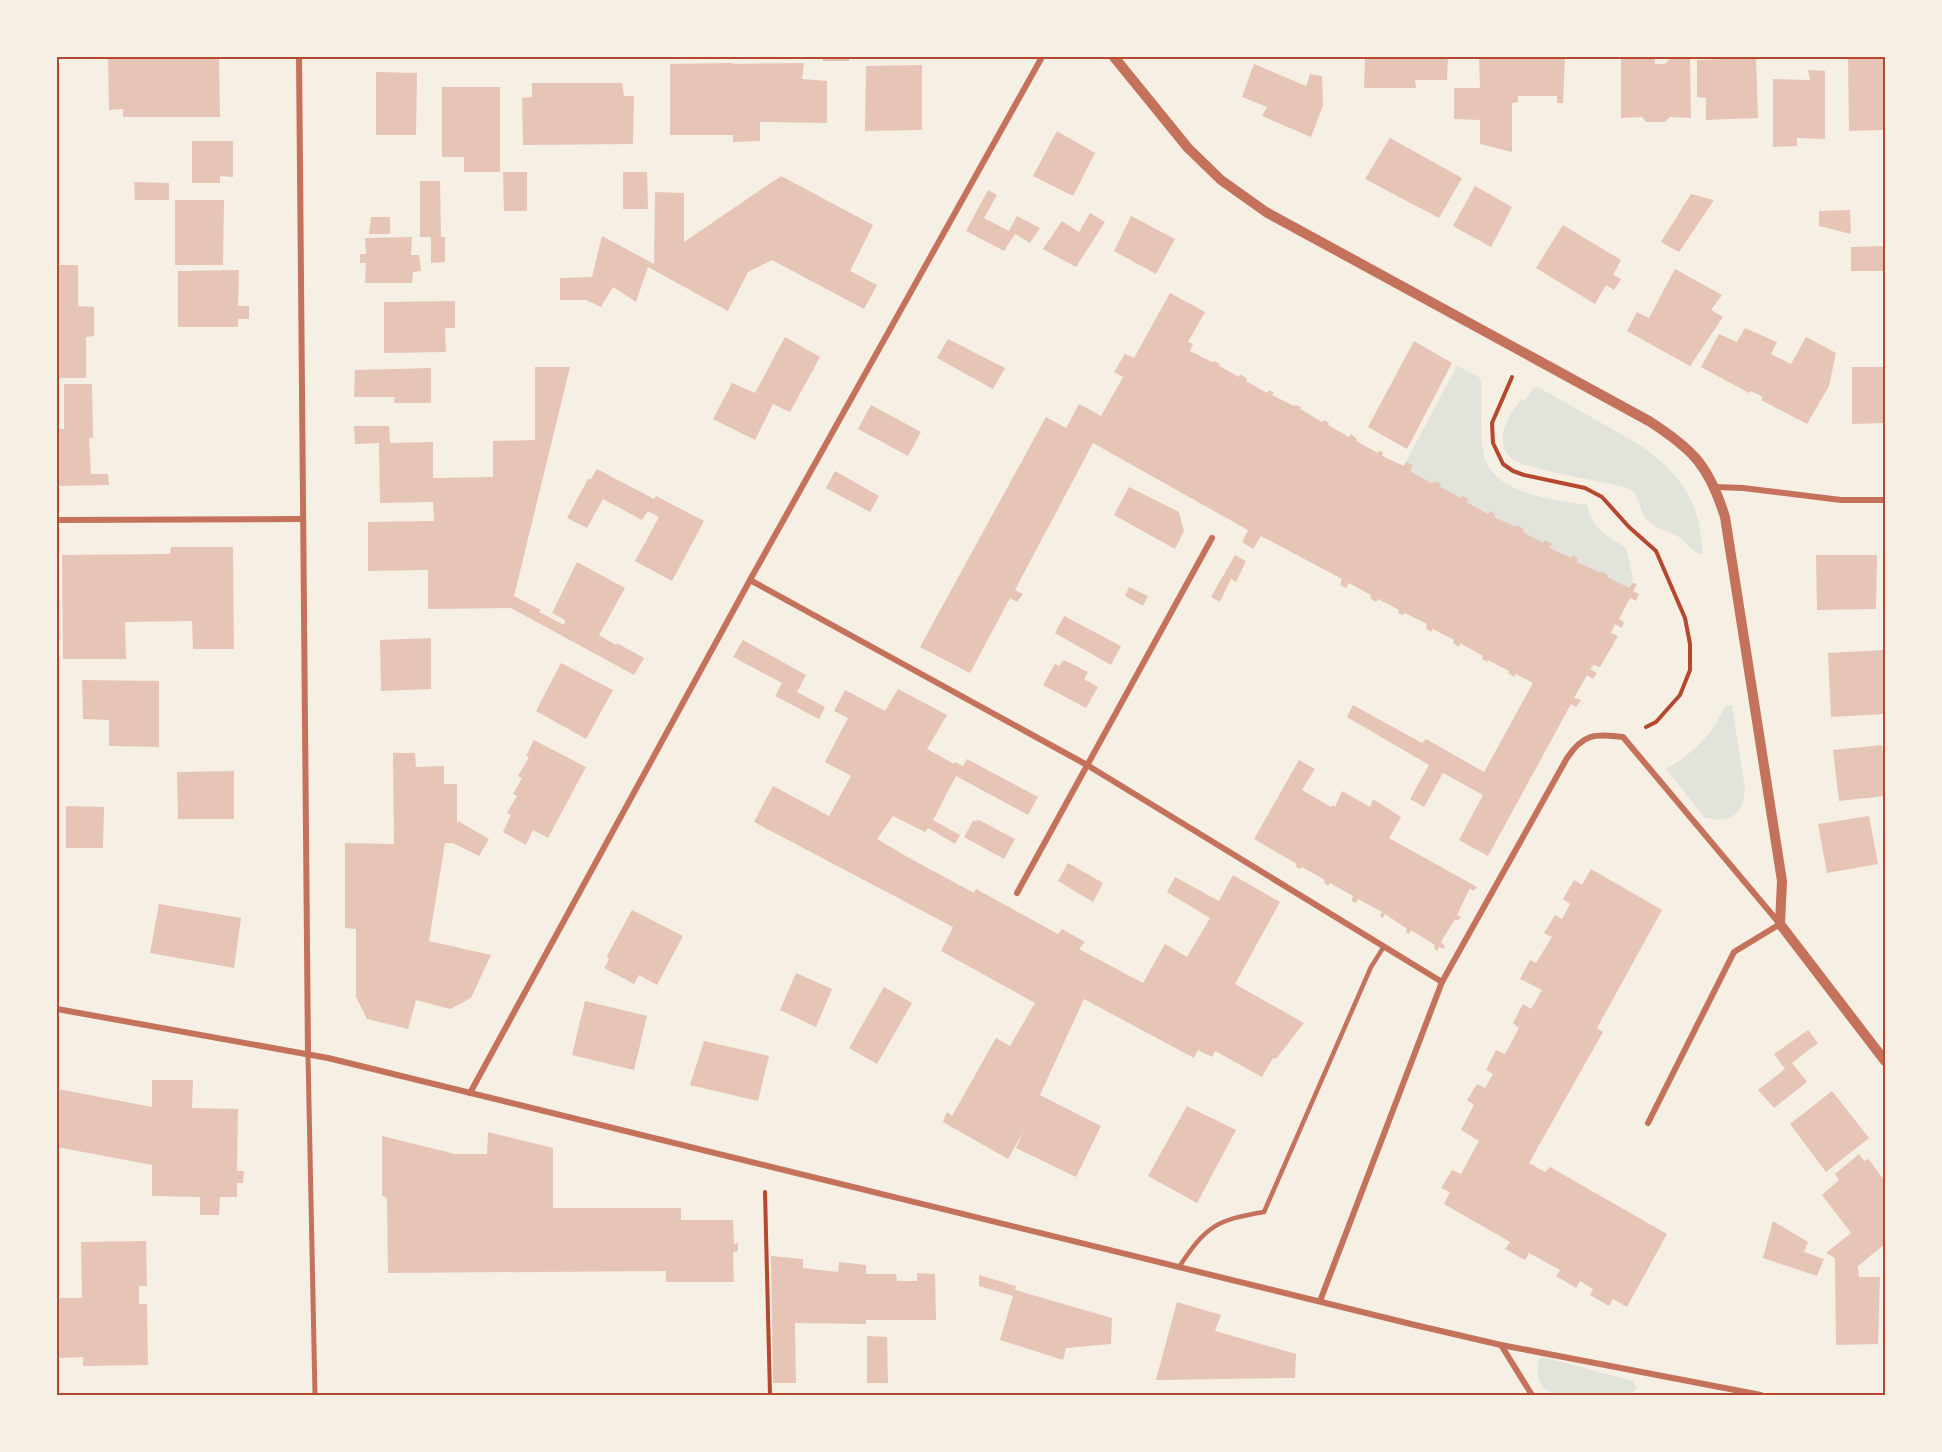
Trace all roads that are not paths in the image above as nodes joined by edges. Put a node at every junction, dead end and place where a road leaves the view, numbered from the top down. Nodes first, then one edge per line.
1 (299, 57) edge
2 (1042, 57) edge
3 (1114, 57) edge
4 (1715, 487) junction
5 (1885, 500) edge
6 (303, 519) junction
7 (57, 520) edge
8 (1212, 538) dead end
9 (750, 580) junction
10 (1087, 765) junction
11 (1017, 892) dead end
12 (1780, 924) junction
13 (1383, 948) junction
14 (1442, 982) junction
15 (57, 1009) edge
16 (308, 1055) junction
17 (1885, 1061) edge
18 (470, 1093) junction
19 (1648, 1123) dead end
20 (1179, 1267) junction
21 (1320, 1301) junction
22 (1501, 1345) junction
23 (315, 1395) edge
24 (1532, 1395) edge
25 (1761, 1395) edge

1 - 6 street
2 - 9 street
3 - 4 street
4 - 5 street
4 - 12 street
6 - 7 street
6 - 16 street
8 - 10 street
9 - 10 street
9 - 18 street
10 - 11 street
10 - 13 street
12 - 14 street
12 - 17 street
12 - 19 street
13 - 14 street
13 - 20 lane
14 - 21 street
15 - 16 street
16 - 18 street
16 - 23 street
18 - 20 street
20 - 21 street
21 - 22 street
22 - 24 street
22 - 25 street

